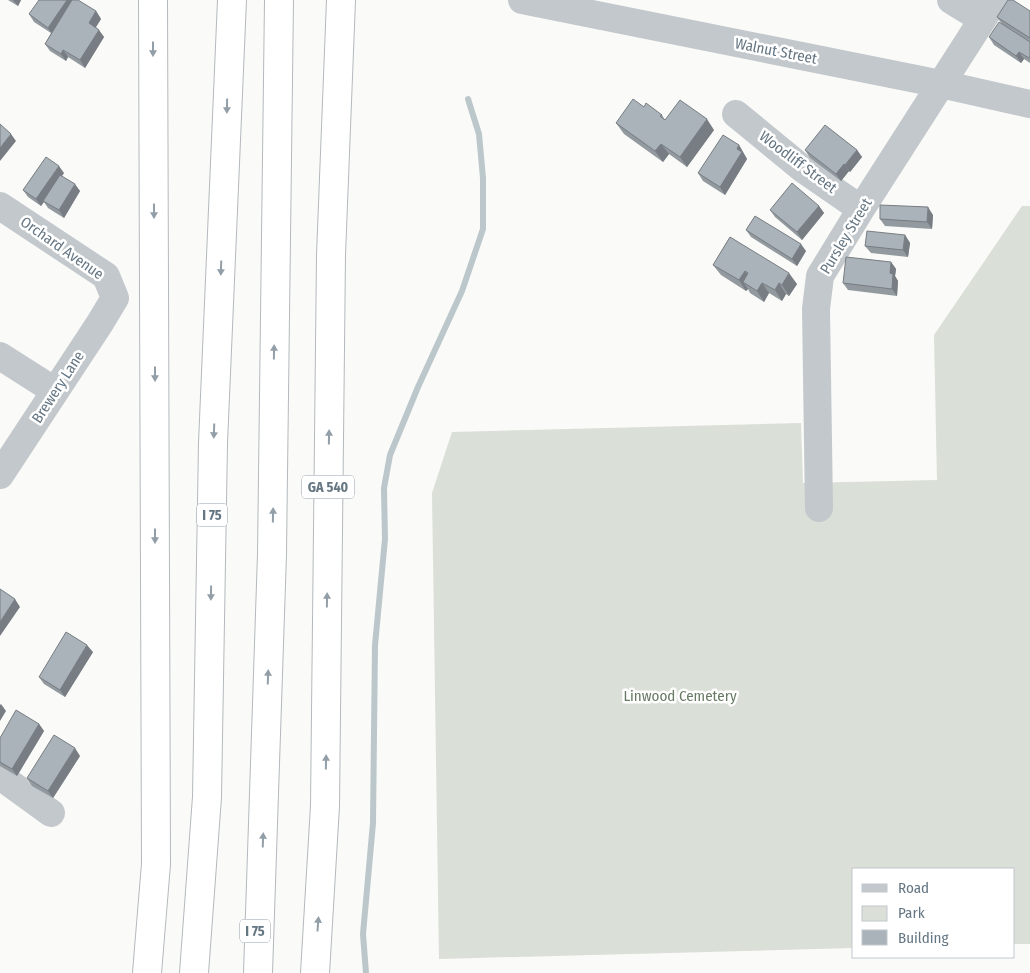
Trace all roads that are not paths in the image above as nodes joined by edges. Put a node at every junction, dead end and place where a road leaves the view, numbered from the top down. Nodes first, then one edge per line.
1 (153, 0) edge
2 (218, 0) edge
3 (232, 0) edge
4 (280, 0) edge
5 (341, 0) edge
6 (522, 0) edge
7 (951, 0) edge
8 (989, 10) edge
9 (228, 57) junction
10 (941, 84) junction
11 (1030, 104) edge
12 (736, 114) dead end
13 (0, 206) edge
14 (861, 209) junction
15 (115, 298) joint
16 (0, 356) edge
17 (55, 391) junction
18 (0, 475) edge
19 (819, 508) dead end
20 (0, 776) edge
21 (51, 813) dead end
22 (261, 888) junction
23 (147, 973) edge
24 (194, 973) edge
25 (249, 973) edge
26 (258, 973) edge
27 (315, 973) edge

1 -> 23 highway
2 - 9 highway
3 - 9 highway, I 75
22 -> 4 highway, I 75
27 -> 5 highway, GA 540
6 - 10 street, Walnut Street
7 - 8 street
8 - 10 street, Pursley Street
9 -> 24 highway, I 75
10 - 11 street, Walnut Street
10 - 14 street, Pursley Street
12 - 14 street, Woodliff Street
13 - 15 street, Orchard Avenue
14 - 19 street, Pursley Street
15 - 17 street, Brewery Lane
16 - 17 street
17 - 18 street, Brewery Lane
20 - 21 street
22 - 25 highway, I 75
22 - 26 highway

